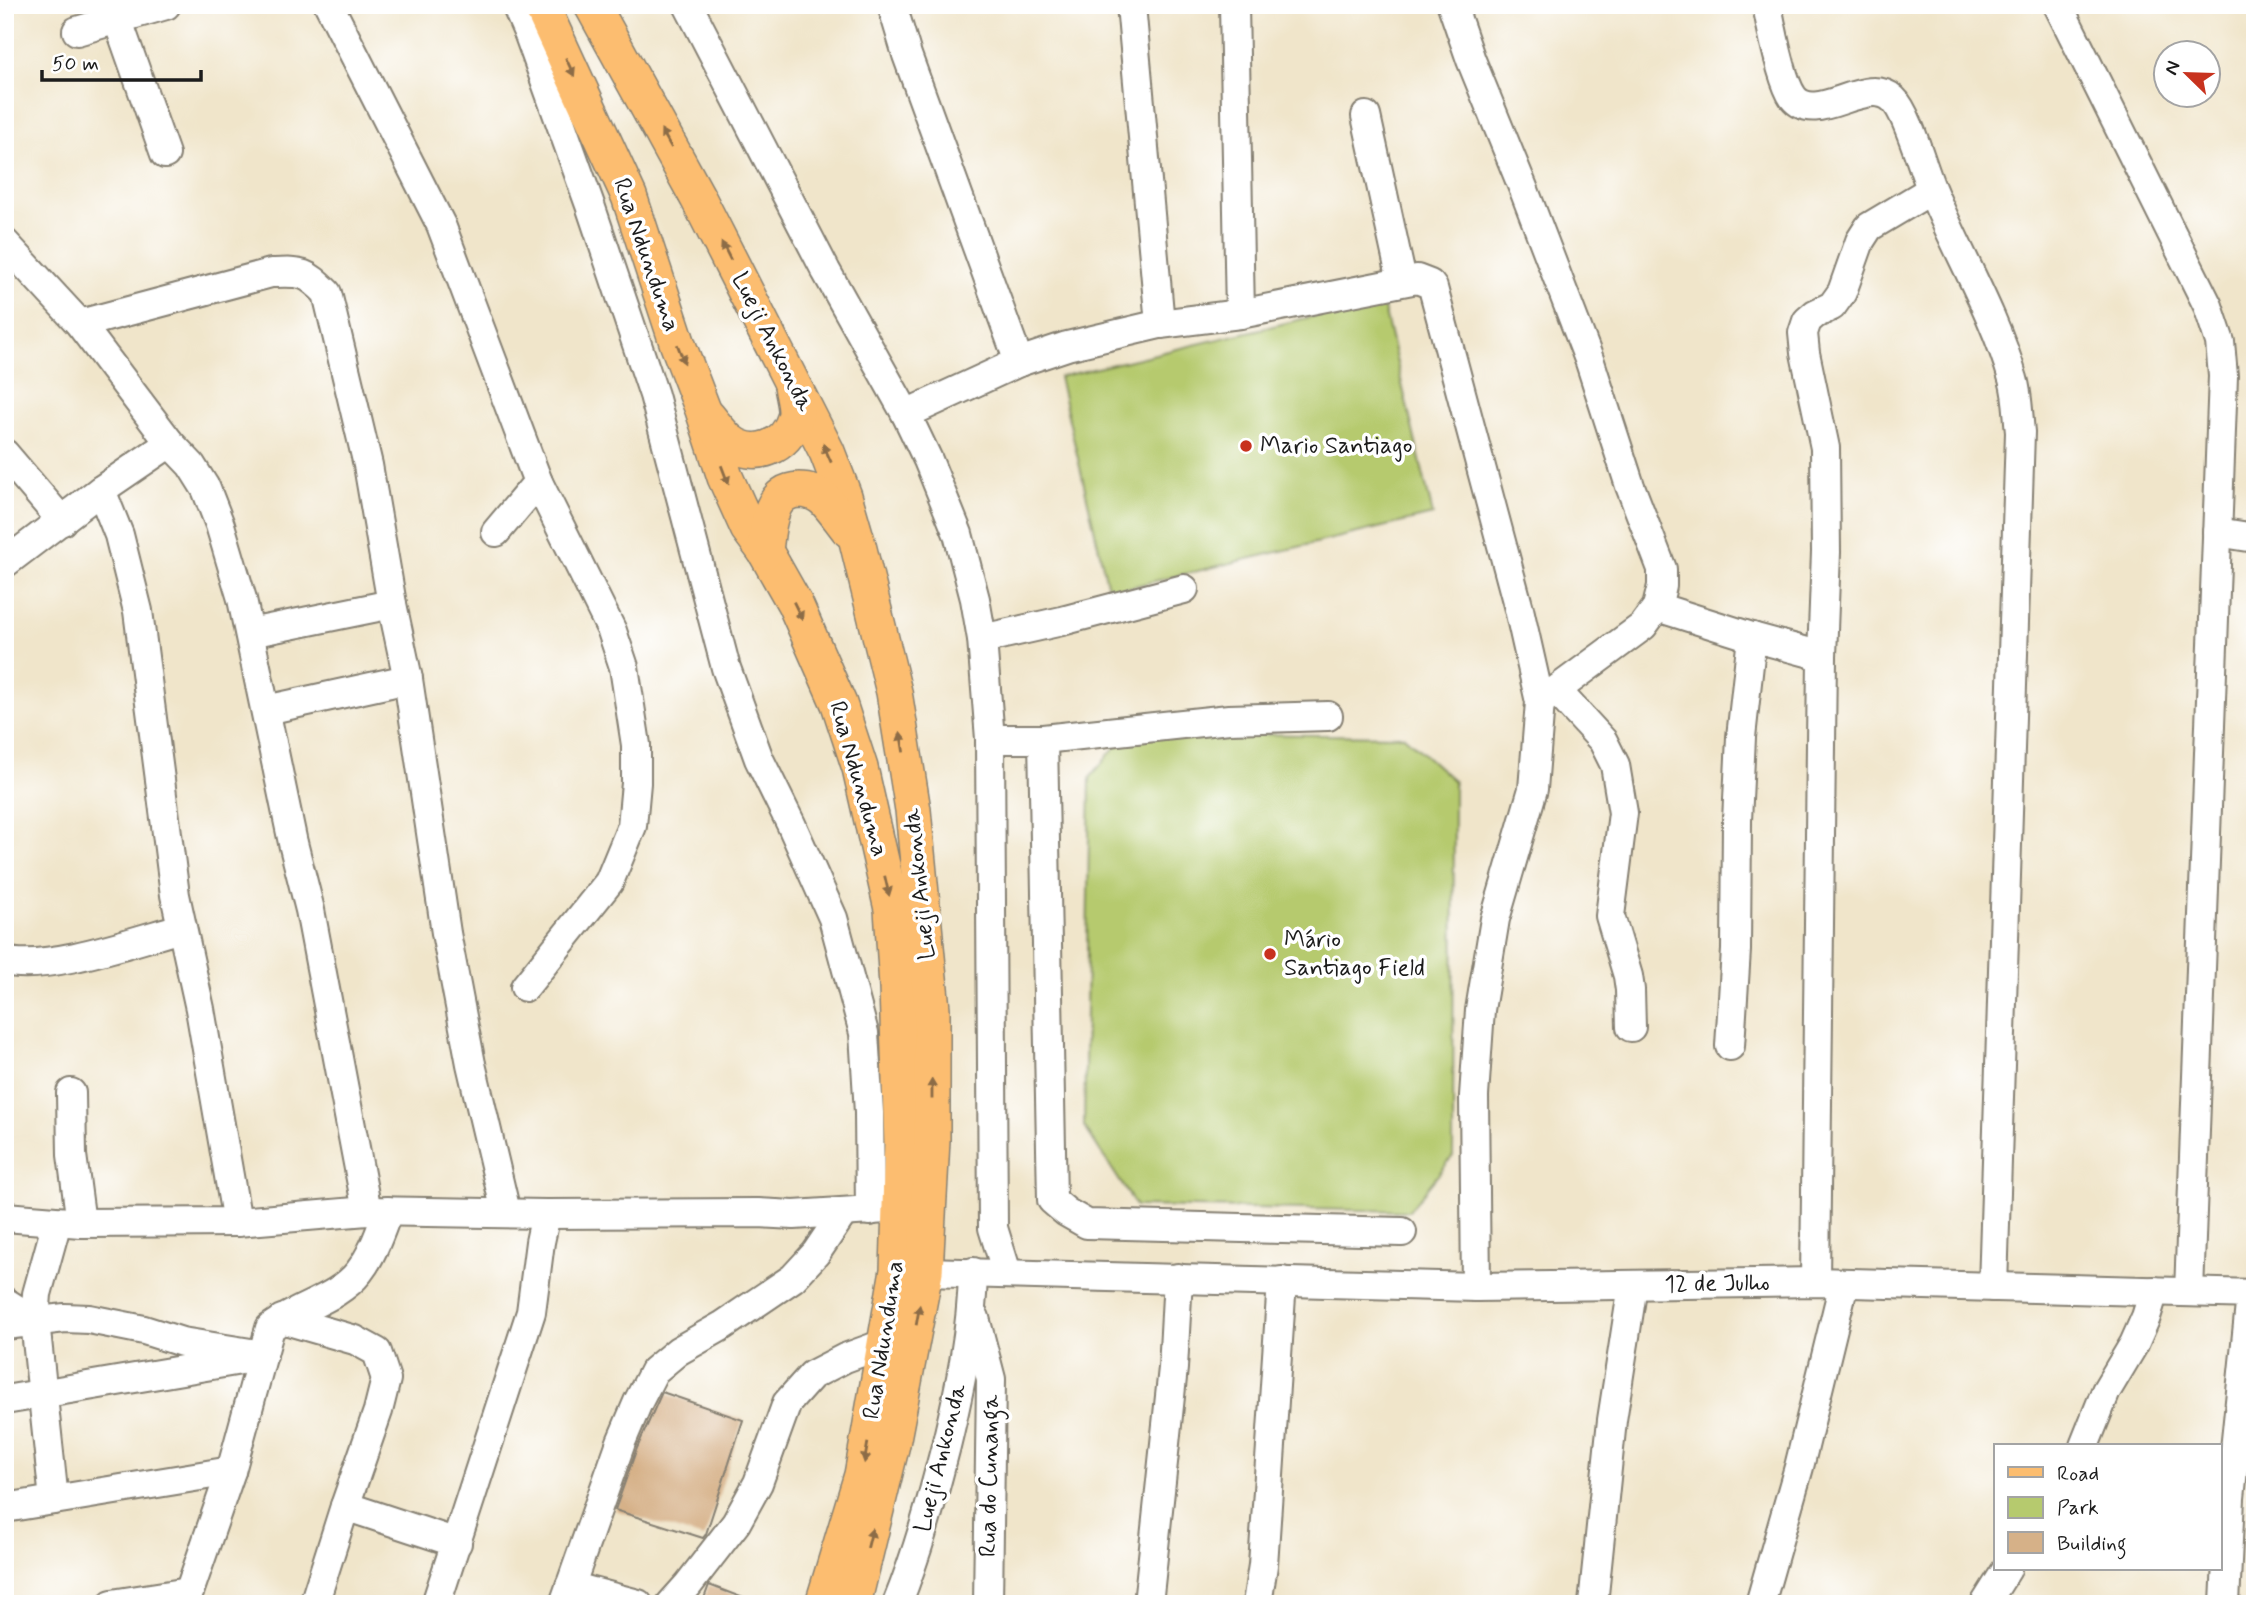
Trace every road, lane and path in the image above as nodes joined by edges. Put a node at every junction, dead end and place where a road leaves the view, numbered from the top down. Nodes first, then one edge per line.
1 (166, 5) edge
2 (329, 5) edge
3 (516, 5) edge
4 (541, 5) edge
5 (592, 5) edge
6 (688, 5) edge
7 (892, 5) edge
8 (1131, 5) edge
9 (1234, 5) edge
10 (1452, 5) edge
11 (1767, 5) edge
12 (2057, 5) edge
13 (118, 21) junction
14 (77, 31) dead end
15 (1366, 116) dead end
16 (165, 153) dead end
17 (1931, 190) junction
18 (5, 243) edge
19 (1402, 281) junction
20 (1240, 314) junction
21 (80, 324) junction
22 (1160, 324) junction
23 (1020, 362) junction
24 (790, 377) junction
25 (703, 410) junction
26 (906, 414) junction
27 (170, 443) junction
28 (5, 454) edge
29 (538, 482) junction
30 (101, 490) junction
31 (62, 521) junction
32 (496, 532) dead end
33 (2217, 532) junction
34 (2255, 538) edge
35 (858, 541) junction
36 (765, 551) junction
37 (5, 563) edge
38 (1184, 589) dead end
39 (392, 604) junction
40 (1657, 607) junction
41 (250, 633) junction
42 (1752, 637) junction
43 (982, 639) junction
44 (1822, 656) junction
45 (408, 679) junction
46 (1548, 697) junction
47 (266, 710) junction
48 (1328, 716) dead end
49 (990, 739) junction
50 (1043, 739) junction
51 (181, 928) junction
52 (5, 961) edge
53 (526, 988) dead end
54 (1631, 1027) dead end
55 (1730, 1046) dead end
56 (71, 1093) dead end
57 (377, 1211) junction
58 (871, 1211) junction
59 (506, 1212) junction
60 (546, 1214) junction
61 (5, 1217) edge
62 (69, 1222) junction
63 (237, 1222) junction
64 (1402, 1232) dead end
65 (925, 1272) junction
66 (972, 1272) junction
67 (1007, 1273) junction
68 (1178, 1278) junction
69 (1282, 1281) junction
70 (1815, 1282) junction
71 (1844, 1283) junction
72 (1633, 1285) junction
73 (1476, 1287) junction
74 (1993, 1287) junction
75 (2154, 1292) junction
76 (2189, 1292) junction
77 (2253, 1294) edge
78 (5, 1302) edge
79 (972, 1308) junction
80 (282, 1319) junction
81 (35, 1321) junction
82 (5, 1325) edge
83 (886, 1343) junction
84 (263, 1355) junction
85 (42, 1394) junction
86 (5, 1400) edge
87 (2085, 1444) edge
88 (230, 1471) junction
89 (54, 1500) junction
90 (345, 1506) junction
91 (5, 1508) edge
92 (457, 1543) junction
93 (2006, 1570) edge
94 (567, 1595) edge
95 (187, 1598) edge
96 (113, 1604) edge
97 (314, 1604) edge
98 (436, 1604) edge
99 (638, 1604) edge
100 (671, 1604) edge
101 (823, 1604) edge
102 (853, 1604) edge
103 (897, 1604) edge
104 (988, 1604) edge
105 (1148, 1604) edge
106 (1257, 1604) edge
107 (1593, 1604) edge
108 (1760, 1604) edge
109 (1985, 1604) edge
110 (2225, 1604) edge

1 - 13 street
2 - 29 street
3 - 58 street
4 -> 25 main road, Rua Ndunduma
24 -> 5 main road, Lueji Ankonda
6 - 26 street
7 - 23 street
8 - 22 street
9 - 20 street
10 - 40 street
11 - 17 street
12 - 33 street
13 - 14 street
13 - 16 street
15 - 19 street
17 - 44 street
17 - 74 street
18 - 21 street
19 - 20 street
19 - 46 street
20 - 22 street
21 - 27 street
21 - 39 street
22 - 23 street
23 - 26 street
24 - 25 main road
35 -> 24 main road, Lueji Ankonda
25 -> 36 main road, Rua Ndunduma
26 - 43 street
27 - 30 street
27 - 41 street
28 - 31 street
29 - 32 street
29 - 53 street
30 - 31 street
30 - 51 street
31 - 37 street
33 - 34 street
33 - 76 street
35 - 36 main road
65 -> 35 main road, Lueji Ankonda
36 -> 58 main road, Rua Ndunduma
38 - 43 street
39 - 41 street
39 - 45 street
40 - 42 street
40 - 46 street
41 - 47 street
42 - 44 street
42 - 55 street
43 - 49 street
44 - 70 street
45 - 47 street
45 - 59 street
46 - 54 street
46 - 73 street
47 - 57 street
48 - 50 street
49 - 50 street
49 - 67 street
50 - 64 street
51 - 52 street
51 - 63 street
56 - 62 street
57 - 59 street
57 - 63 street
57 - 80 street
58 - 60 street
58 - 83 main road, Rua Ndunduma
58 - 94 street
59 - 60 street
60 - 92 street
61 - 62 street
62 - 63 street
62 - 81 street
65 - 66 street, 12 de Julho
102 -> 65 main road, Lueji Ankonda
66 - 67 street, 12 de Julho
66 - 79 street
67 - 68 street, 12 de Julho
68 - 69 street, 12 de Julho
68 - 105 street
69 - 73 street, 12 de Julho
69 - 106 street
70 - 71 street, 12 de Julho
70 - 72 street, 12 de Julho
71 - 74 street, 12 de Julho
71 - 108 street
72 - 73 street, 12 de Julho
72 - 107 street
74 - 75 street, 12 de Julho
75 - 76 street, 12 de Julho
75 - 87 street
76 - 77 street, 12 de Julho
77 - 110 street
78 - 81 street
79 - 103 street, Lueji Ankonda
79 - 104 street, Rua do Cunanga
80 - 84 street
80 - 90 street
81 - 82 street
81 - 84 street
81 - 85 street
83 - 100 street
83 -> 101 main road, Rua Ndunduma
84 - 85 street
84 - 88 street
85 - 86 street
85 - 89 street
88 - 89 street
88 - 95 street
89 - 91 street
90 - 92 street
90 - 97 street
92 - 98 street
93 - 109 street
94 - 99 street
95 - 96 street

